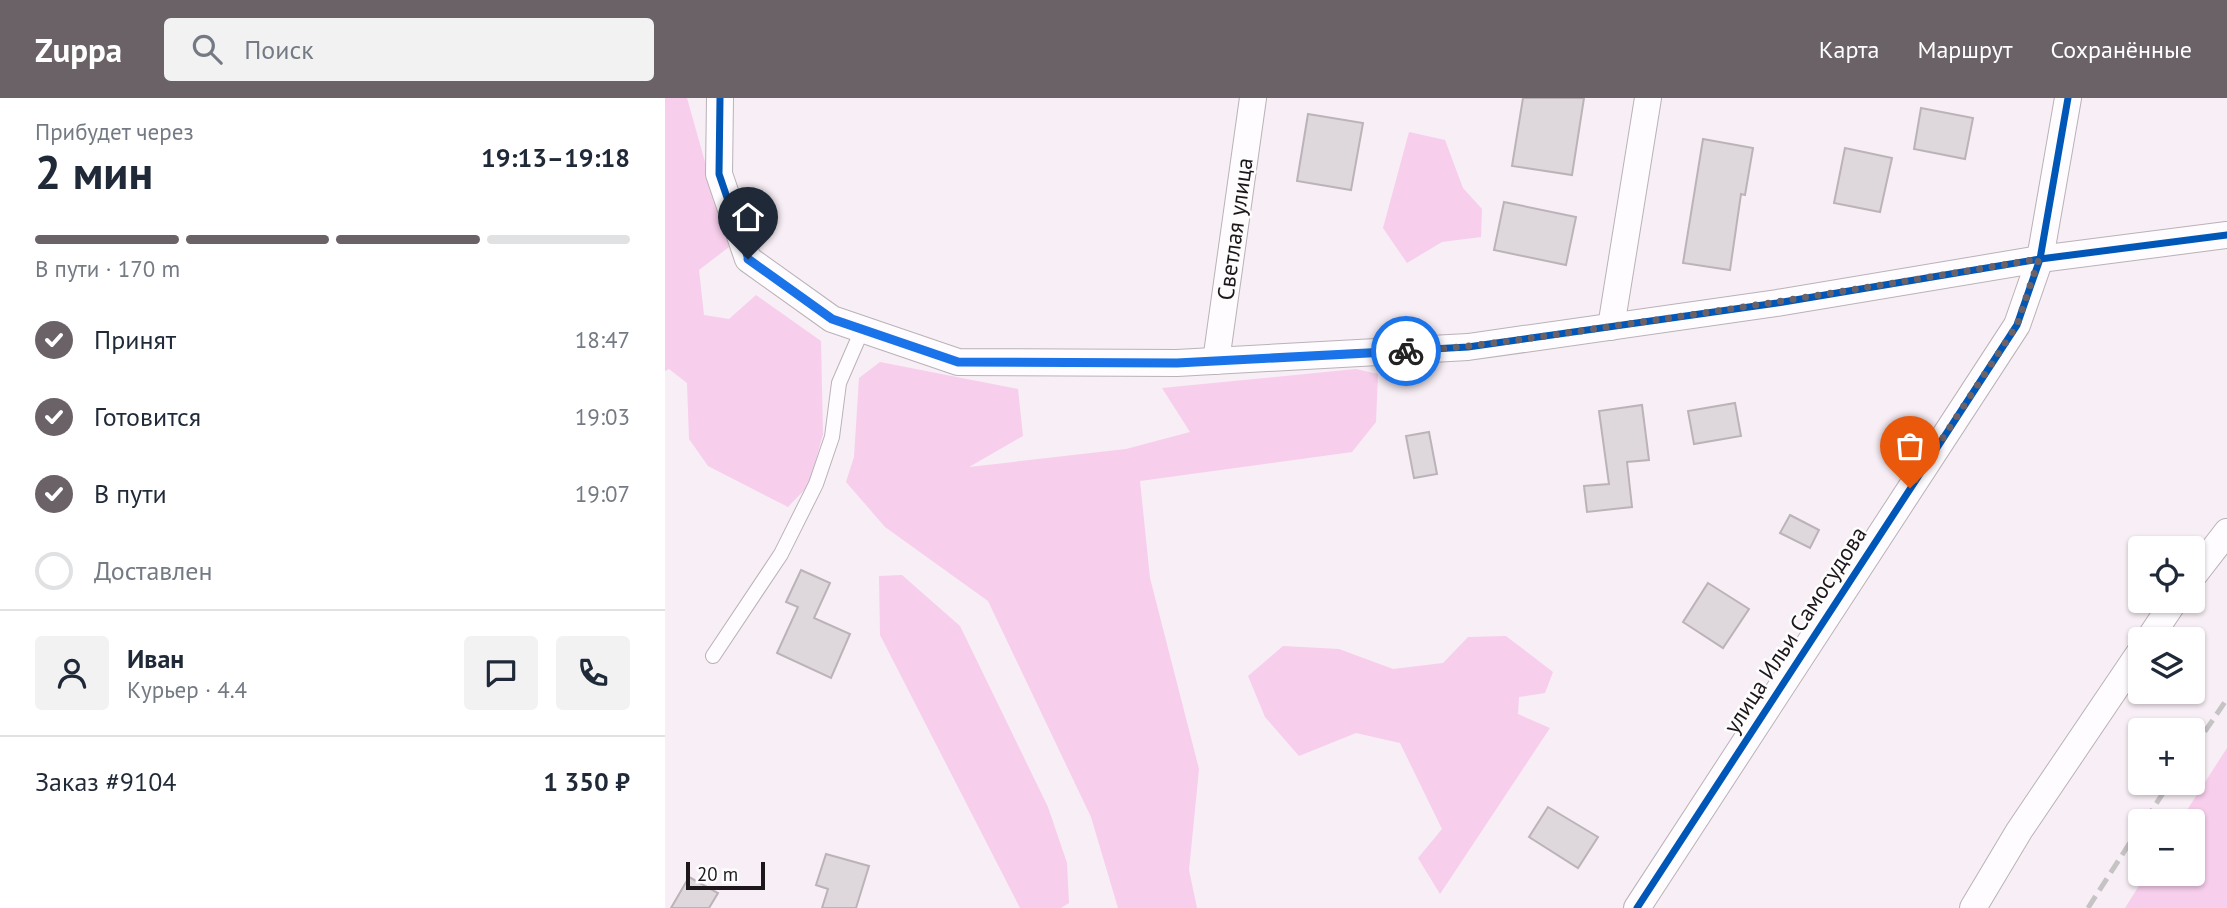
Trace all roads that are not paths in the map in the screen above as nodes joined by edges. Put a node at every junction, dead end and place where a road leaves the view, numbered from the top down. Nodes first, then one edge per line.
1 (719, 98) edge
2 (1253, 98) edge
3 (1649, 98) edge
4 (2068, 98) edge
5 (2227, 235) edge
6 (2039, 259) junction
7 (1611, 327) junction
8 (862, 330) junction
9 (1216, 361) junction
10 (2227, 532) edge
11 (2205, 560) edge
12 (713, 656) dead end
13 (2128, 670) edge
14 (1637, 908) edge
15 (1973, 908) edge

1 - 8 street
2 - 9 street, Светлая улица
3 - 7 street
4 - 6 street, улица Ильи Самосудова
5 - 6 street
6 - 7 street
6 - 14 street, улица Ильи Самосудова
7 - 9 street
8 - 9 street
8 - 12 lane
10 - 11 street
13 - 15 street

